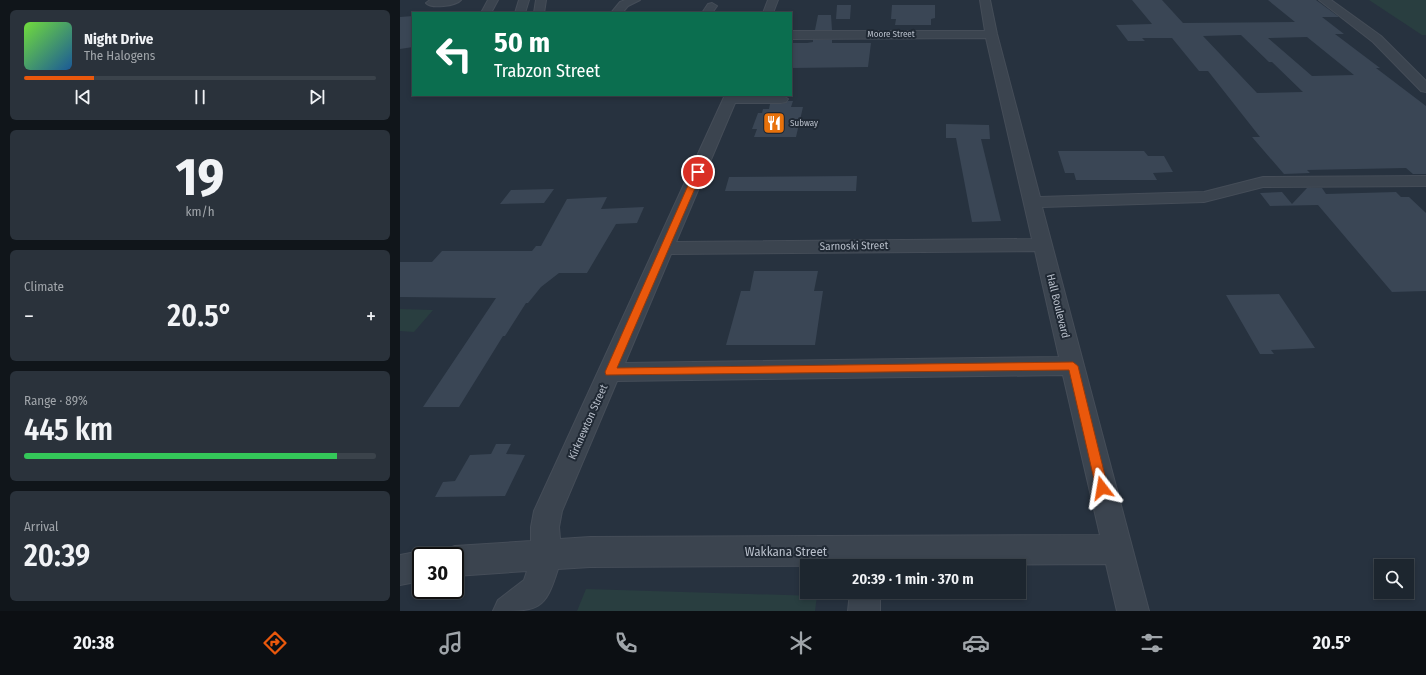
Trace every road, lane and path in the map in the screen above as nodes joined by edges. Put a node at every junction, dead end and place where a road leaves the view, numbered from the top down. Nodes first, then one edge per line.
1 (456, 0) edge
2 (493, 0) edge
3 (524, 0) edge
4 (528, 0) edge
5 (541, 0) edge
6 (635, 0) edge
7 (773, 0) edge
8 (985, 0) edge
9 (1324, 0) edge
10 (431, 3) dead end
11 (487, 12) edge
12 (520, 12) edge
13 (539, 12) edge
14 (617, 12) edge
15 (768, 12) edge
16 (990, 30) junction
17 (792, 35) edge
18 (1426, 88) edge
19 (731, 97) edge
20 (781, 99) dead end
21 (1426, 181) edge
22 (1032, 202) junction
23 (1043, 245) junction
24 (664, 248) junction
25 (1073, 366) junction
26 (610, 372) junction
27 (1117, 550) junction
28 (547, 554) junction
29 (868, 558) edge
30 (464, 560) edge
31 (412, 568) edge
32 (400, 570) edge
33 (865, 599) edge
34 (509, 611) edge
35 (864, 611) edge
36 (1133, 611) edge

1 - 10 street
2 - 11 street
3 - 4 street
3 - 12 street
5 - 13 street
6 - 14 street
7 - 15 street
8 - 16 street, Hall Boulevard
9 - 18 street
16 - 17 street, Moore Street
16 - 22 street, Hall Boulevard
19 - 20 street
19 - 24 street, Kirknewton Street
21 - 22 street
22 - 23 street, Hall Boulevard
23 - 24 street, Sarnoski Street
23 - 25 street, Hall Boulevard
24 - 26 street, Kirknewton Street
25 - 26 street
25 - 27 street, Hall Boulevard
26 - 28 street, Kirknewton Street
27 - 29 street, Wakkana Street
27 - 36 street, Hall Boulevard
28 - 29 street, Wakkana Street
28 - 30 street, Wakkana Street
28 - 34 street, Kirknewton Street
31 - 32 street
33 - 35 street

